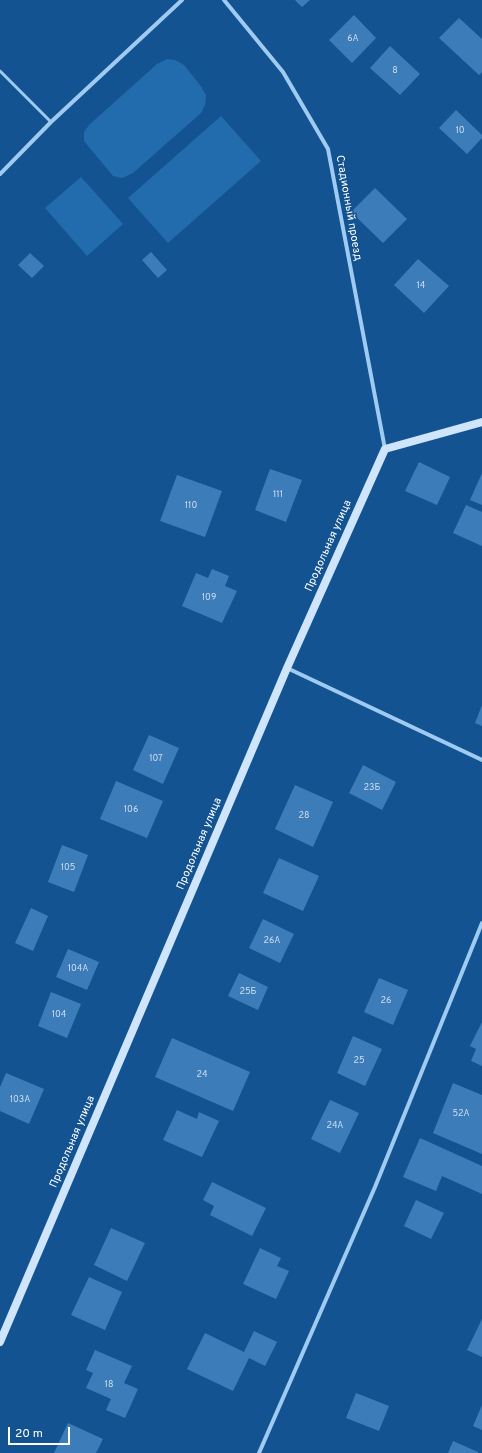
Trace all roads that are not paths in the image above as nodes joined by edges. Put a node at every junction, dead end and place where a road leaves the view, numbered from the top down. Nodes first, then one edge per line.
1 (182, 0) edge
2 (224, 0) edge
3 (0, 71) edge
4 (51, 122) junction
5 (0, 174) edge
6 (482, 422) edge
7 (385, 449) junction
8 (287, 668) junction
9 (482, 760) edge
10 (482, 923) edge
11 (0, 1342) edge
12 (259, 1453) edge

1 - 4 street
2 - 7 street, Стадионный проезд
3 - 4 lane
4 - 5 street
6 - 7 street
7 - 8 street, Продольная улица
8 - 9 street
8 - 11 street, Продольная улица
10 - 12 street

